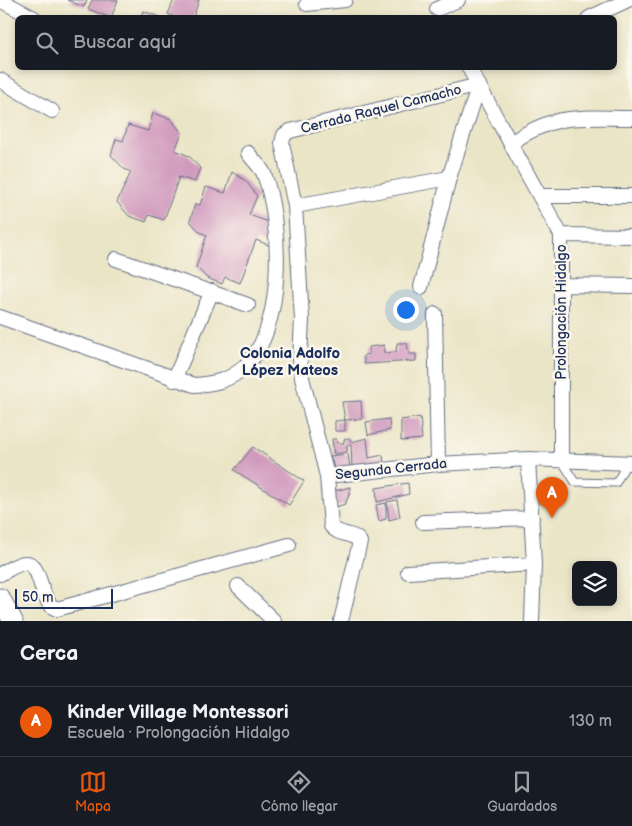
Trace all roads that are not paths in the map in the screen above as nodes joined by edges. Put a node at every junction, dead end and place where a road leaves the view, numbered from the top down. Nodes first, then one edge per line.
1 (0, 0) edge
2 (345, 0) edge
3 (458, 0) edge
4 (628, 0) edge
5 (307, 4) dead end
6 (436, 9) edge
7 (28, 15) edge
8 (596, 15) edge
9 (470, 70) edge
10 (0, 80) edge
11 (479, 85) junction
12 (52, 111) dead end
13 (632, 118) edge
14 (284, 135) joint
15 (511, 144) junction
16 (248, 153) dead end
17 (449, 178) junction
18 (540, 196) junction
19 (632, 196) edge
20 (295, 206) junction
21 (561, 235) junction
22 (632, 236) edge
23 (116, 259) dead end
24 (561, 285) junction
25 (632, 286) edge
26 (421, 287) dead end
27 (212, 292) junction
28 (248, 305) dead end
29 (435, 314) dead end
30 (0, 316) edge
31 (174, 380) junction
32 (528, 459) junction
33 (561, 460) junction
34 (629, 463) edge
35 (438, 464) junction
36 (327, 476) junction
37 (532, 518) junction
38 (423, 522) dead end
39 (289, 545) dead end
40 (534, 564) junction
41 (408, 572) dead end
42 (0, 574) edge
43 (238, 586) dead end
44 (0, 598) edge
45 (13, 621) edge
46 (274, 621) edge
47 (341, 621) edge
48 (532, 621) edge

1 - 7 street
2 - 5 street
3 - 6 street
4 - 8 street
9 - 11 street, Prolongación Hidalgo
10 - 12 street
11 - 14 street, Cerrada Raquel Camacho
11 - 15 street, Prolongación Hidalgo
11 - 17 street
13 - 15 street
14 - 20 street, Segunda Cerrada
15 - 18 street, Prolongación Hidalgo
16 - 31 street
17 - 20 street
17 - 26 street
18 - 19 street
18 - 21 street, Prolongación Hidalgo
20 - 36 street, Segunda Cerrada
21 - 22 street
21 - 24 street, Prolongación Hidalgo
23 - 27 street
24 - 25 street
24 - 33 street, Prolongación Hidalgo
27 - 28 street
27 - 31 street
29 - 35 street
30 - 31 street
32 - 33 street, Segunda Cerrada
32 - 35 street, Segunda Cerrada
32 - 37 street
33 - 34 street, Segunda Cerrada
33 - 34 lane
35 - 36 street, Segunda Cerrada
36 - 47 street
37 - 38 street
37 - 40 street
39 - 42 street
40 - 41 street
40 - 48 street
43 - 46 street
44 - 45 main road

